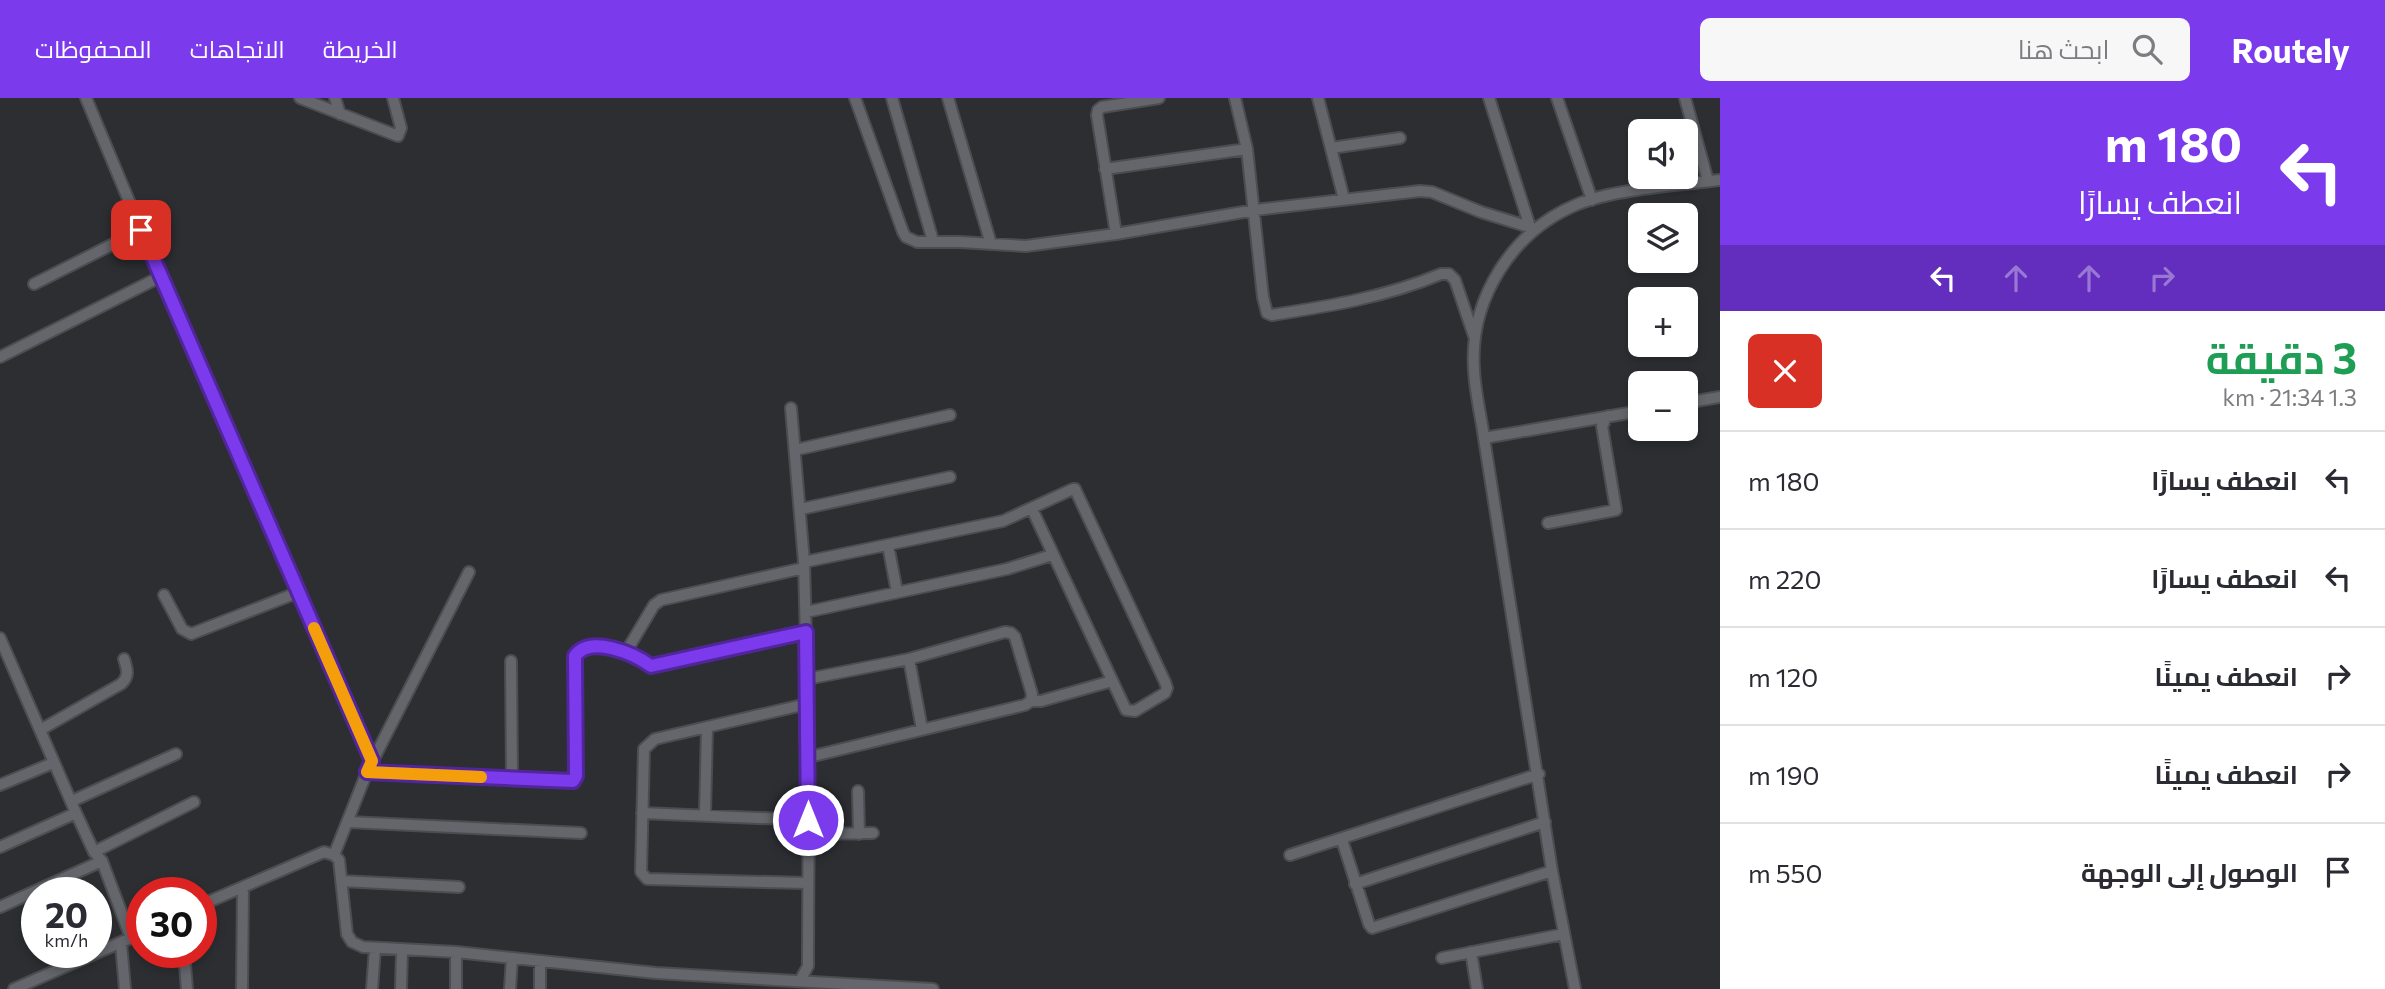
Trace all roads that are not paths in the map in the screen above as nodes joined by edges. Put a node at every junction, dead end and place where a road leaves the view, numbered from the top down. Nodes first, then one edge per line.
1 (86, 98) edge
2 (300, 98) edge
3 (335, 98) edge
4 (393, 98) edge
5 (855, 98) edge
6 (892, 98) edge
7 (948, 98) edge
8 (1160, 98) edge
9 (1235, 98) edge
10 (1318, 98) edge
11 (1489, 98) edge
12 (1558, 98) edge
13 (1685, 98) edge
14 (340, 114) junction
15 (1401, 138) dead end
16 (1331, 148) junction
17 (1247, 149) junction
18 (1105, 169) junction
19 (1720, 180) edge
20 (1708, 181) junction
21 (1344, 199) junction
22 (1592, 200) junction
23 (1255, 210) junction
24 (1533, 228) junction
25 (141, 230) junction
26 (1116, 234) junction
27 (933, 241) junction
28 (991, 244) junction
29 (162, 276) junction
30 (34, 284) dead end
31 (1475, 338) junction
32 (0, 357) edge
33 (1720, 397) edge
34 (1698, 401) edge
35 (791, 408) dead end
36 (1628, 413) edge
37 (950, 415) dead end
38 (1608, 416) junction
39 (1484, 438) junction
40 (795, 450) junction
41 (950, 477) dead end
42 (801, 509) junction
43 (1032, 509) junction
44 (1548, 523) dead end
45 (888, 545) junction
46 (1052, 555) junction
47 (804, 565) junction
48 (469, 572) dead end
49 (299, 592) junction
50 (897, 593) junction
51 (164, 595) dead end
52 (806, 612) junction
53 (806, 632) junction
54 (0, 638) edge
55 (626, 652) junction
56 (124, 659) dead end
57 (909, 659) junction
58 (512, 661) dead end
59 (807, 679) junction
60 (1112, 681) junction
61 (1031, 701) junction
62 (807, 704) junction
63 (708, 728) junction
64 (922, 729) junction
65 (40, 730) junction
66 (176, 754) dead end
67 (809, 757) junction
68 (372, 761) junction
69 (54, 763) junction
70 (367, 772) junction
71 (1539, 774) junction
72 (512, 779) junction
73 (0, 785) edge
74 (858, 791) dead end
75 (72, 801) junction
76 (194, 802) dead end
77 (76, 813) junction
78 (642, 813) junction
79 (705, 815) junction
80 (808, 820) junction
81 (349, 822) junction
82 (1545, 822) junction
83 (581, 833) dead end
84 (873, 833) dead end
85 (808, 834) junction
86 (859, 834) junction
87 (1342, 840) junction
88 (0, 847) edge
89 (334, 855) junction
90 (1290, 855) dead end
91 (98, 857) junction
92 (1552, 871) junction
93 (342, 881) junction
94 (807, 883) junction
95 (1355, 884) junction
96 (243, 887) junction
97 (459, 887) dead end
98 (217, 898) edge
99 (0, 907) edge
100 (126, 926) edge
101 (1564, 934) junction
102 (126, 941) edge
103 (375, 948) junction
104 (402, 948) junction
105 (456, 952) junction
106 (1471, 952) junction
107 (512, 958) junction
108 (1442, 958) dead end
109 (540, 961) junction
110 (127, 968) edge
111 (185, 968) edge
112 (800, 981) junction
113 (45, 983) edge
114 (757, 984) edge
115 (14, 989) edge
116 (125, 989) edge
117 (187, 989) edge
118 (242, 989) edge
119 (372, 989) edge
120 (401, 989) edge
121 (456, 989) edge
122 (510, 989) edge
123 (540, 989) edge
124 (933, 989) edge
125 (1477, 989) edge
126 (1572, 989) edge

1 - 25 street
2 - 14 street
3 - 14 street
4 - 14 street
5 - 27 street
6 - 27 street
7 - 28 street
8 - 18 street
9 - 17 street
10 - 16 street
11 - 24 street
12 - 22 street
13 - 20 street
15 - 16 street
16 - 21 street
17 - 18 street
17 - 23 street
18 - 26 street
19 - 20 street
20 - 22 street
21 - 23 street
21 - 24 street
22 - 24 street
23 - 26 street
23 - 31 street
24 - 31 street
25 - 29 street
25 - 30 street
26 - 28 street
27 - 28 street
29 - 32 street
29 - 49 street
31 - 39 street
33 - 34 street
35 - 40 street
36 - 38 street
37 - 40 street
38 - 39 street
38 - 44 street
39 - 71 street
40 - 42 street
41 - 42 street
42 - 47 street
43 - 45 street
43 - 46 street
43 - 60 street
45 - 47 street
45 - 50 street
46 - 50 street
46 - 60 street
47 - 52 street
47 - 55 street
48 - 68 street
49 - 51 street
49 - 68 street
50 - 52 street
52 - 53 street
53 - 55 street
53 - 59 street
54 - 65 street
55 - 72 street
56 - 65 street
57 - 59 street
57 - 61 street
57 - 64 street
58 - 72 street
59 - 62 street
60 - 61 street
61 - 64 street
62 - 63 street
62 - 67 street
63 - 78 street
63 - 79 street
64 - 67 street
65 - 69 street
66 - 75 street
67 - 80 street
68 - 70 street
69 - 73 street
69 - 75 street
70 - 72 street
70 - 81 street
71 - 82 street
71 - 87 street
74 - 86 street
75 - 77 street
76 - 91 street
77 - 88 street
77 - 91 street
78 - 79 street
78 - 94 street
79 - 80 street
80 - 85 street
81 - 83 street
81 - 89 street
82 - 92 street
82 - 95 street
84 - 86 street
85 - 86 street
85 - 94 street
87 - 90 street
87 - 95 street
89 - 93 street
89 - 96 street
91 - 99 street
91 - 100 street
92 - 95 street
92 - 101 street
93 - 97 street
93 - 103 street
94 - 112 street
96 - 98 street
96 - 118 street
101 - 106 street
101 - 126 street
102 - 113 street
103 - 104 street
103 - 119 street
104 - 105 street
104 - 120 street
105 - 107 street
105 - 121 street
106 - 108 street
106 - 125 street
107 - 109 street
107 - 122 street
109 - 114 street
109 - 123 street
110 - 116 street
111 - 117 street
112 - 114 street
112 - 124 street
113 - 115 street

